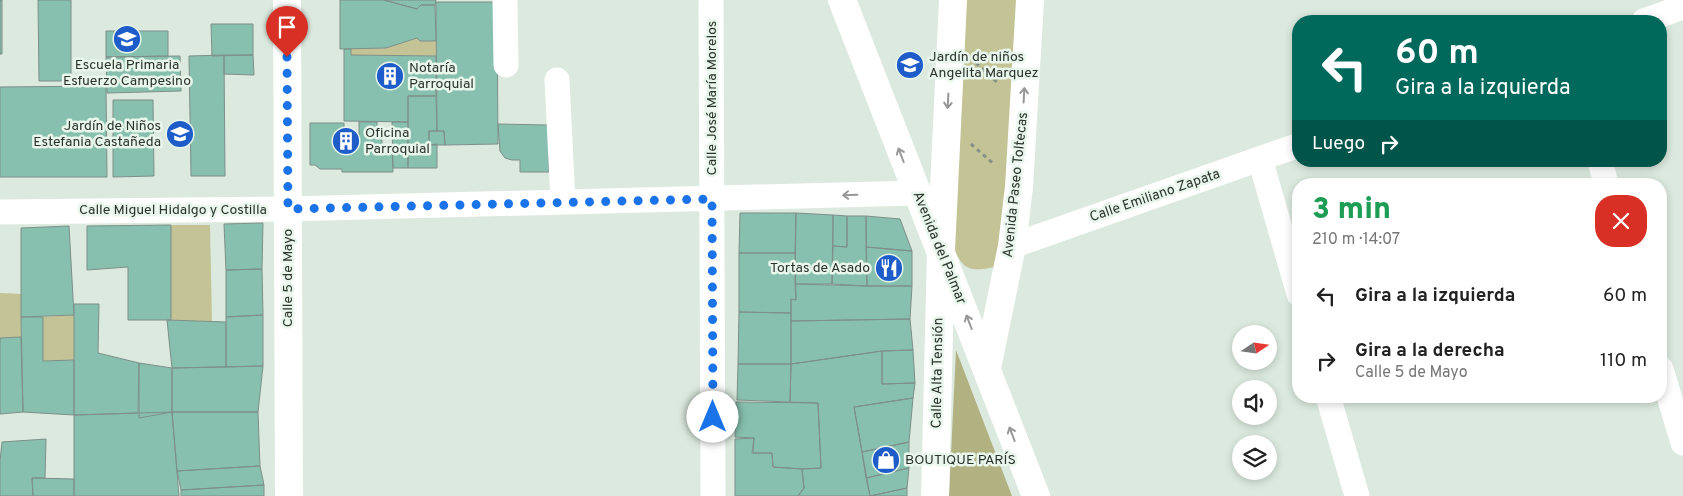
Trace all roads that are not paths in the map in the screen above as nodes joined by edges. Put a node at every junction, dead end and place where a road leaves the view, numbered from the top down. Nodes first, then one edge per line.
1 (287, 0) edge
2 (505, 0) edge
3 (711, 0) edge
4 (842, 0) edge
5 (953, 0) edge
6 (1030, 0) edge
7 (1683, 7) edge
8 (1661, 15) edge
9 (506, 65) dead end
10 (557, 80) dead end
11 (1292, 148) edge
12 (1260, 159) junction
13 (916, 193) junction
14 (712, 199) junction
15 (563, 202) junction
16 (288, 209) junction
17 (0, 212) edge
18 (1012, 246) junction
19 (941, 250) junction
20 (1292, 270) edge
21 (986, 368) junction
22 (1667, 389) edge
23 (1330, 403) edge
24 (1683, 443) edge
25 (289, 496) edge
26 (713, 496) edge
27 (935, 496) edge
28 (1036, 496) edge
29 (1357, 496) edge

1 - 16 street, Calle 5 de Mayo
2 - 9 street
3 - 14 street, Calle José María Morelos
13 -> 4 street, Avenida del Palmar
5 -> 19 street
18 -> 6 street, Avenida Paseo Toltecas
7 - 8 street
10 - 15 street
11 - 12 street, Calle Emiliano Zapata
12 - 18 street, Calle Emiliano Zapata
12 - 20 street
13 -> 14 street, Calle Miguel Hidalgo y Costilla
13 - 19 street, Avenida del Palmar
14 - 15 street, Calle Miguel Hidalgo y Costilla
14 - 26 street, Calle José María Morelos
15 - 16 street, Calle Miguel Hidalgo y Costilla
16 - 17 street, Calle Miguel Hidalgo y Costilla
16 - 25 street, Calle 5 de Mayo
18 - 21 street, Avenida Paseo Toltecas
21 -> 19 street, Avenida del Palmar
19 - 27 street, Calle Alta Tensión
28 -> 21 street, Avenida del Palmar
22 - 24 street
23 - 29 street

